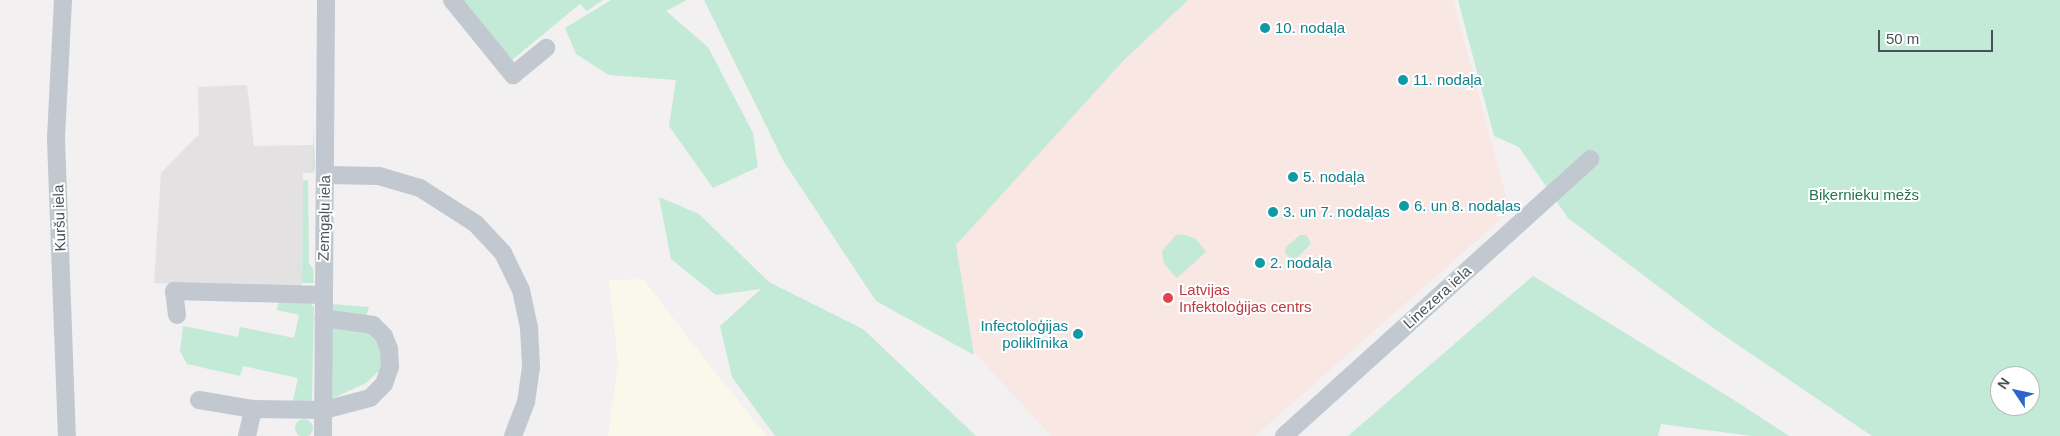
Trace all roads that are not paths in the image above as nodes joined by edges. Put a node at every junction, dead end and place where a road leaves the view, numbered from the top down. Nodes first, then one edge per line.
1 (63, 0) edge
2 (326, 0) edge
3 (452, 0) edge
4 (546, 48) dead end
5 (1590, 159) dead end
6 (325, 175) junction
7 (323, 295) junction
8 (177, 315) dead end
9 (322, 318) junction
10 (199, 400) dead end
11 (253, 409) junction
12 (324, 410) junction
13 (67, 436) edge
14 (247, 436) edge
15 (323, 436) edge
16 (512, 436) edge
17 (1284, 436) edge

1 - 13 street, Kuršu iela
2 - 6 street, Zemgaļu iela
3 - 4 street
5 - 17 street, Linezera iela
6 - 7 street, Zemgaļu iela
6 - 16 street
7 - 8 street
7 - 9 street, Zemgaļu iela
9 - 12 street, Zemgaļu iela
9 - 12 street
10 - 11 street
11 - 12 street
11 - 14 street
12 - 15 street, Zemgaļu iela

